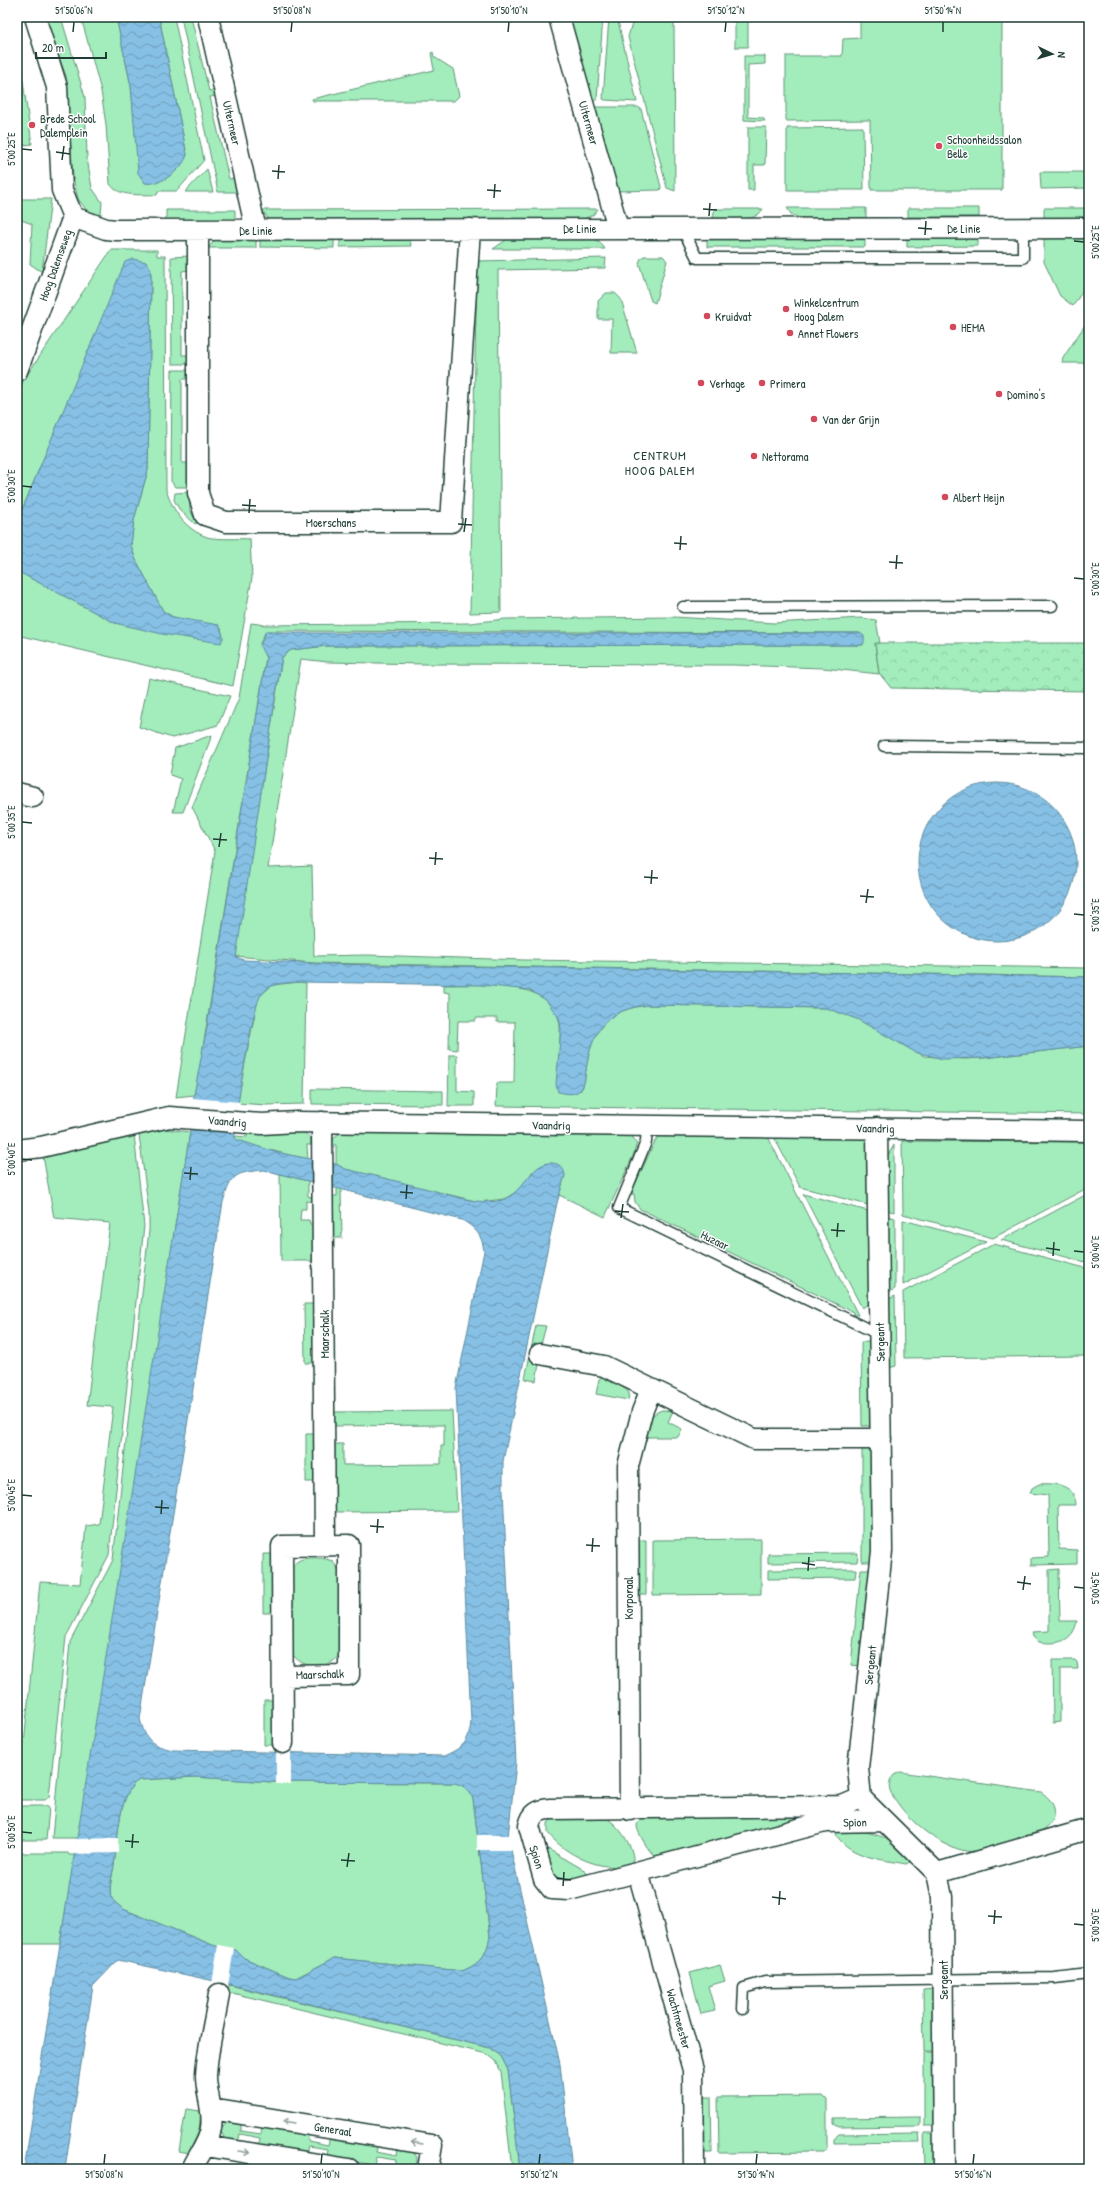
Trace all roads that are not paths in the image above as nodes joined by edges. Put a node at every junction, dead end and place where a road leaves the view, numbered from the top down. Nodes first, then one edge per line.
1 (35, 17) edge
2 (208, 17) edge
3 (559, 17) edge
4 (73, 217) junction
5 (618, 228) junction
6 (682, 228) junction
7 (1023, 228) junction
8 (1089, 228) edge
9 (470, 229) junction
10 (198, 230) junction
11 (256, 230) junction
12 (17, 371) edge
13 (1052, 606) dead end
14 (683, 607) dead end
15 (884, 746) dead end
16 (1089, 748) edge
17 (322, 1122) junction
18 (647, 1126) junction
19 (877, 1128) junction
20 (1089, 1131) edge
21 (17, 1150) edge
22 (880, 1335) junction
23 (540, 1354) dead end
24 (651, 1389) junction
25 (881, 1439) junction
26 (325, 1546) junction
27 (283, 1676) junction
28 (283, 1743) dead end
29 (861, 1798) junction
30 (630, 1810) junction
31 (884, 1821) junction
32 (1089, 1829) edge
33 (638, 1872) junction
34 (937, 1873) junction
35 (1089, 1974) edge
36 (943, 1979) junction
37 (219, 1994) dead end
38 (743, 2009) dead end
39 (211, 2109) junction
40 (206, 2146) junction
41 (192, 2169) edge
42 (348, 2169) edge
43 (428, 2169) edge
44 (694, 2169) edge
45 (944, 2169) edge

1 - 4 street, Hoog Dalemseweg
2 - 11 street, Uitermeer
3 - 5 street, Uitermeer
4 - 10 street, De Linie
4 - 12 street, Hoog Dalemseweg
5 - 6 street, De Linie
5 - 9 street, De Linie
6 - 7 street, De Linie
6 - 7 lane
7 - 8 street, De Linie
9 - 10 street, Moerschans
9 - 11 street, De Linie
10 - 11 street, De Linie
13 - 14 lane
15 - 16 lane
17 - 18 street, Vaandrig
17 - 21 street, Vaandrig
17 - 26 street, Maarschalk
18 - 19 street, Vaandrig
18 - 22 lane, Huzaar
19 - 20 street, Vaandrig
19 - 22 street, Sergeant
22 - 25 street, Sergeant
23 - 24 street
24 - 25 street
24 - 30 street, Korporaal
25 - 29 street, Sergeant
26 - 27 street, Maarschalk
26 - 27 street, Maarschalk
27 - 28 street, Maarschalk
29 - 30 street, Spion
29 - 31 street
30 - 33 street, Spion
31 - 33 street, Spion
31 - 34 street
32 - 34 street
33 - 44 street, Wachtmeester
34 - 36 street, Sergeant
35 - 36 lane
36 - 38 lane
36 - 45 street, Sergeant
37 - 39 street
39 - 40 street
43 -> 39 street, Generaal
40 - 41 street
40 -> 42 street

